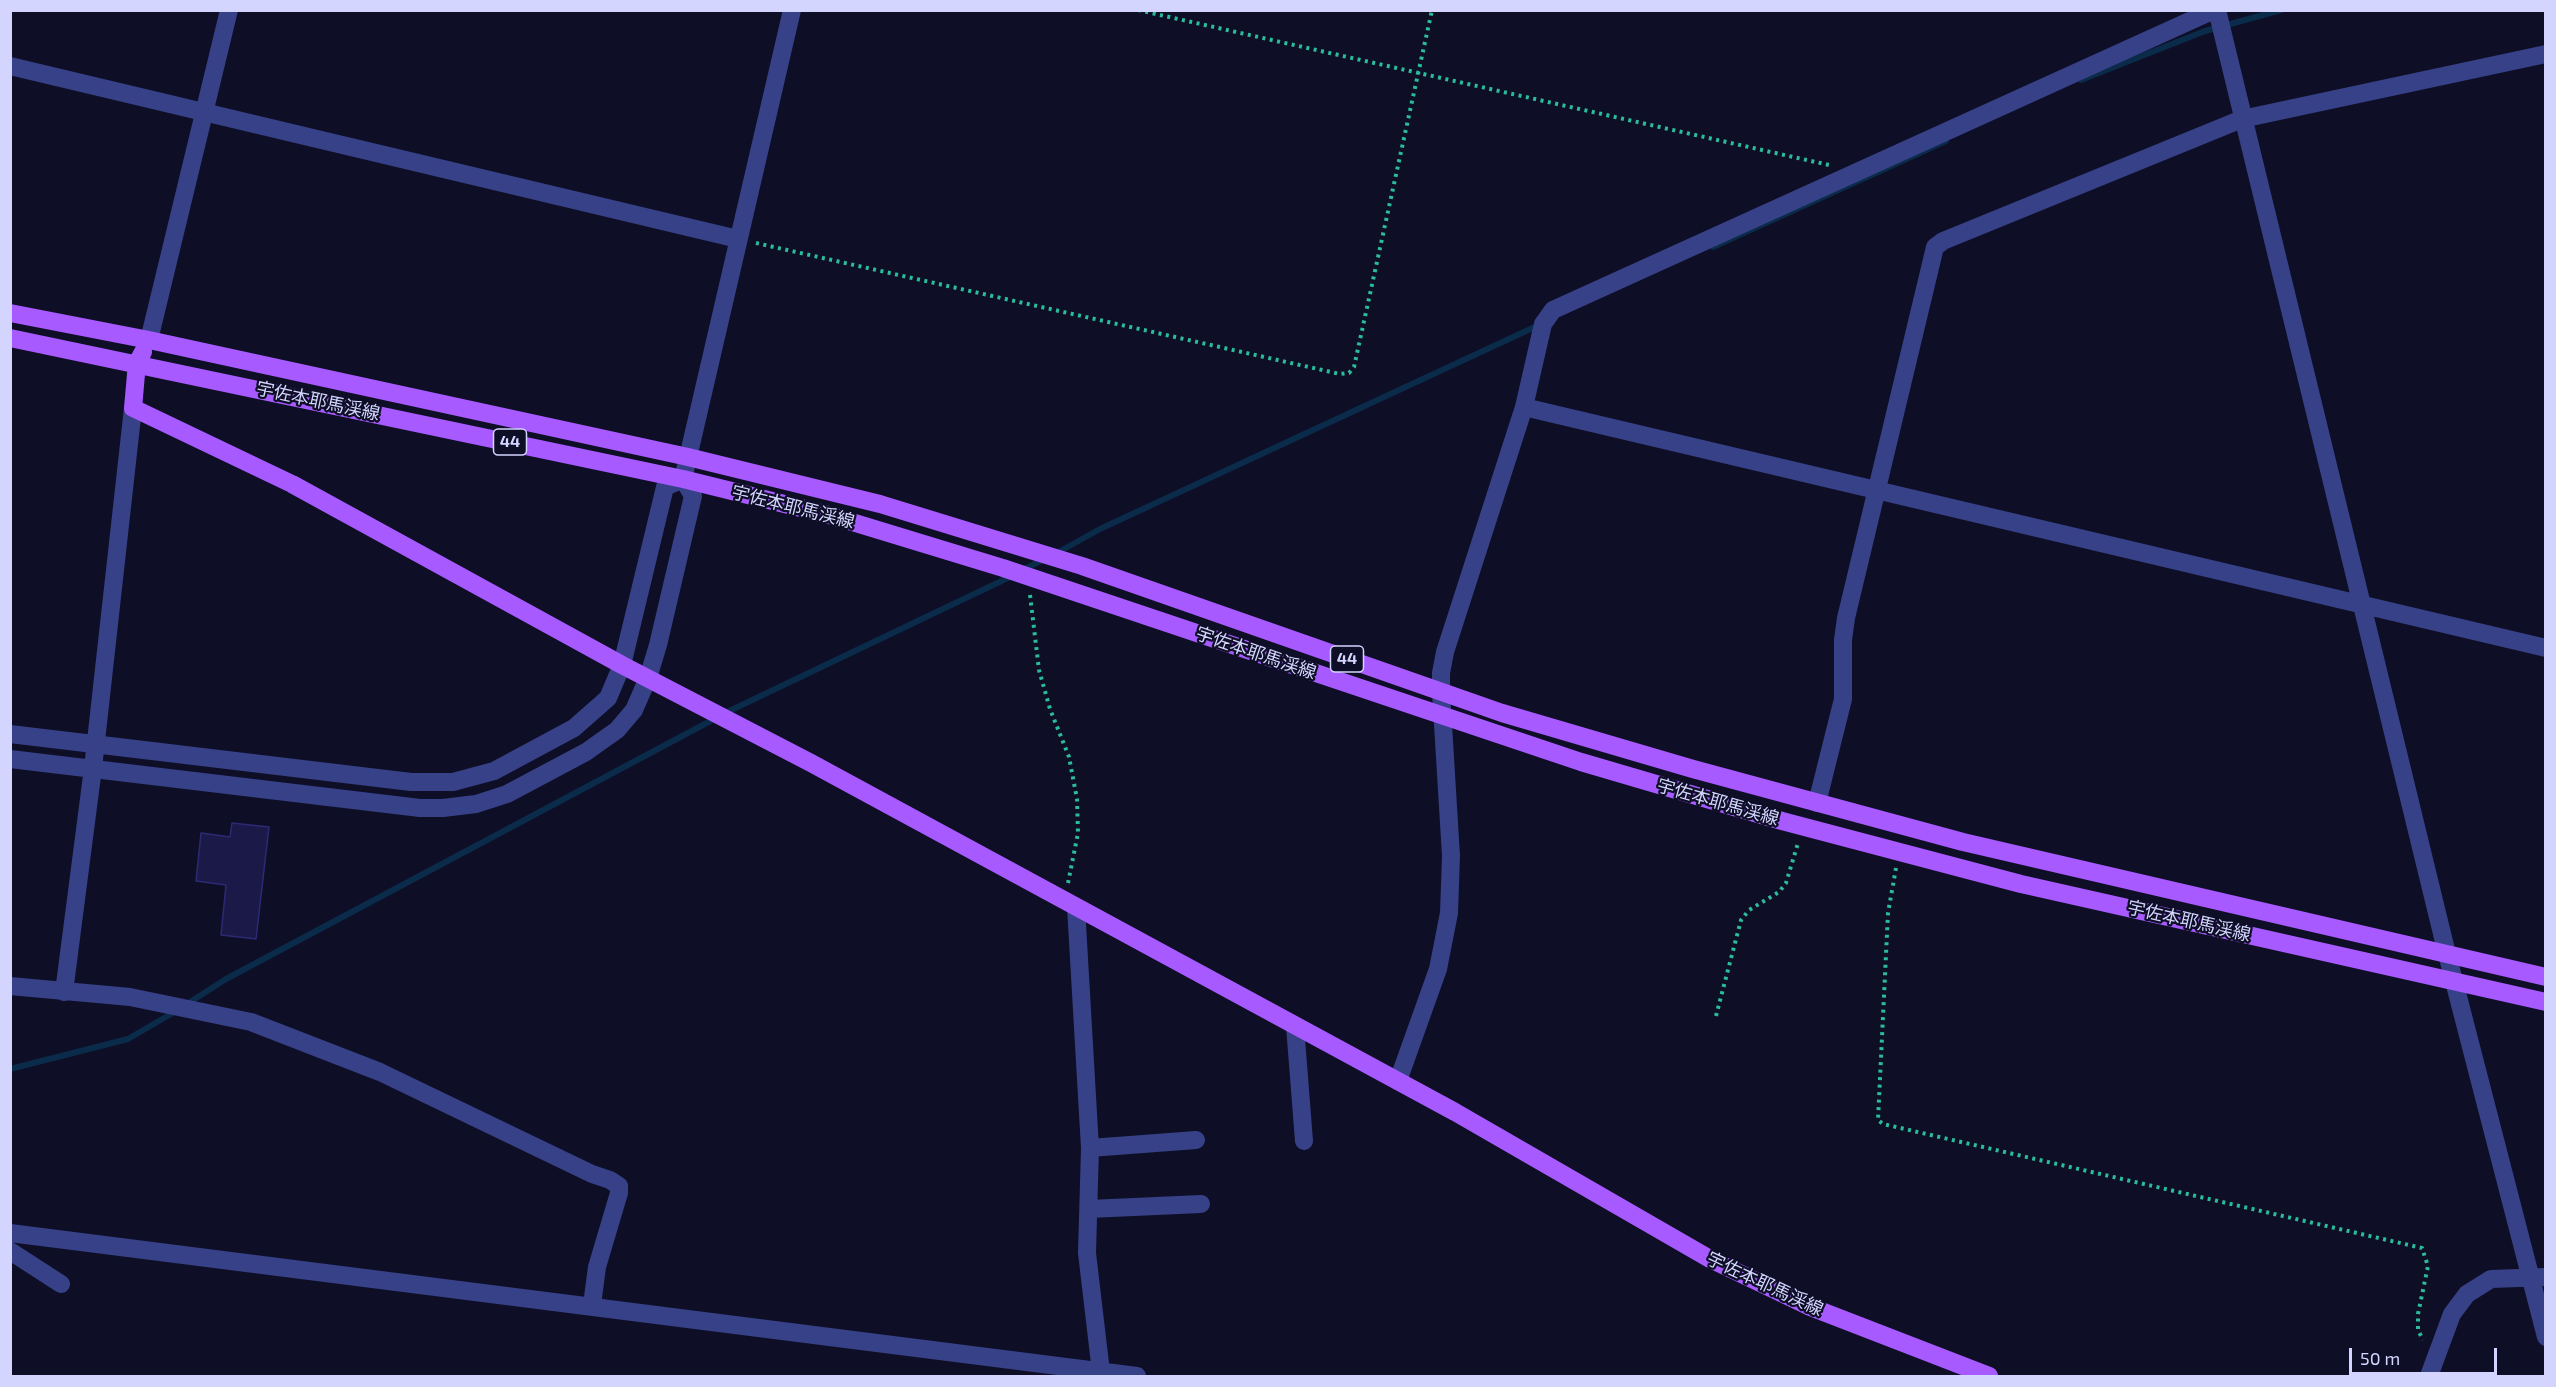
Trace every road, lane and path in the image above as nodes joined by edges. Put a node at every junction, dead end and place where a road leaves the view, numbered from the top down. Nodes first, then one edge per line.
1 (229, 10) edge
2 (792, 10) edge
3 (1138, 10) edge
4 (1432, 10) edge
5 (2216, 10) edge
6 (2546, 54) edge
7 (10, 66) edge
8 (1416, 73) junction
9 (206, 112) junction
10 (2242, 118) junction
11 (1858, 172) junction
12 (738, 239) junction
13 (10, 313) edge
14 (10, 338) edge
15 (149, 340) junction
16 (137, 363) junction
17 (1524, 407) junction
18 (133, 408) junction
19 (688, 456) junction
20 (682, 478) junction
21 (1876, 491) junction
22 (1031, 577) junction
23 (2362, 605) junction
24 (2546, 648) edge
25 (622, 665) junction
26 (648, 678) junction
27 (1441, 692) junction
28 (1443, 717) junction
29 (10, 734) edge
30 (95, 744) junction
31 (10, 759) edge
32 (93, 768) junction
33 (1817, 803) junction
34 (1803, 827) junction
35 (1900, 853) junction
36 (1069, 904) junction
37 (2447, 954) junction
38 (2546, 977) edge
39 (2455, 981) junction
40 (10, 986) edge
41 (64, 992) junction
42 (2546, 1002) edge
43 (1716, 1016) dead end
44 (1295, 1026) junction
45 (1398, 1081) junction
46 (1196, 1140) dead end
47 (1304, 1141) dead end
48 (1090, 1148) junction
49 (1201, 1204) dead end
50 (1089, 1209) junction
51 (10, 1233) edge
52 (10, 1251) edge
53 (2539, 1277) edge
54 (61, 1284) dead end
55 (592, 1305) junction
56 (2546, 1337) edge
57 (2439, 1351) junction
58 (1101, 1372) junction
59 (1137, 1377) edge
60 (1989, 1377) edge
61 (2429, 1377) edge

1 - 9 street
2 - 12 street
3 - 8 path
4 - 8 path
5 - 10 street
5 - 11 street
6 - 10 street
7 - 9 street
8 - 11 path
8 - 12 path
9 - 12 street
9 - 15 street
10 - 21 street
10 - 23 street
11 - 17 street
12 - 19 street
13 - 15 main road, 宇佐本耶馬渓線 / 44
14 - 16 main road, 宇佐本耶馬渓線 / 44
15 - 16 main road
15 - 19 main road, 宇佐本耶馬渓線 / 44
16 - 18 main road
16 - 20 main road, 宇佐本耶馬渓線 / 44
17 - 21 street
17 - 27 street
18 - 25 main road, 宇佐本耶馬渓線
18 - 30 street
19 - 20 street
19 - 27 main road, 宇佐本耶馬渓線 / 44
20 - 22 main road, 宇佐本耶馬渓線 / 44
20 - 25 street
20 - 26 street
21 - 23 street
21 - 33 street
22 - 28 main road, 宇佐本耶馬渓線 / 44
22 - 36 path
23 - 24 street
23 - 37 street
25 - 26 main road, 宇佐本耶馬渓線
25 - 30 street
26 - 32 street
26 - 36 main road, 宇佐本耶馬渓線
27 - 28 street
27 - 33 main road, 宇佐本耶馬渓線 / 44
28 - 34 main road, 宇佐本耶馬渓線 / 44
28 - 45 street
29 - 30 street
30 - 32 street
31 - 32 street
32 - 41 street
33 - 37 main road, 宇佐本耶馬渓線 / 44
34 - 35 main road, 宇佐本耶馬渓線 / 44
34 - 43 path
35 - 39 main road, 宇佐本耶馬渓線 / 44
35 - 57 path
36 - 44 main road, 宇佐本耶馬渓線
36 - 48 street
37 - 38 main road, 宇佐本耶馬渓線 / 44
37 - 39 street
39 - 42 main road, 宇佐本耶馬渓線 / 44
39 - 53 street
40 - 41 street
41 - 55 street
44 - 45 main road, 宇佐本耶馬渓線
44 - 47 street
45 - 60 main road, 宇佐本耶馬渓線
46 - 48 street
48 - 50 street
49 - 50 street
50 - 58 street
51 - 55 street
52 - 54 street
53 - 56 street
53 - 57 street
55 - 58 street
57 - 61 street
58 - 59 street

